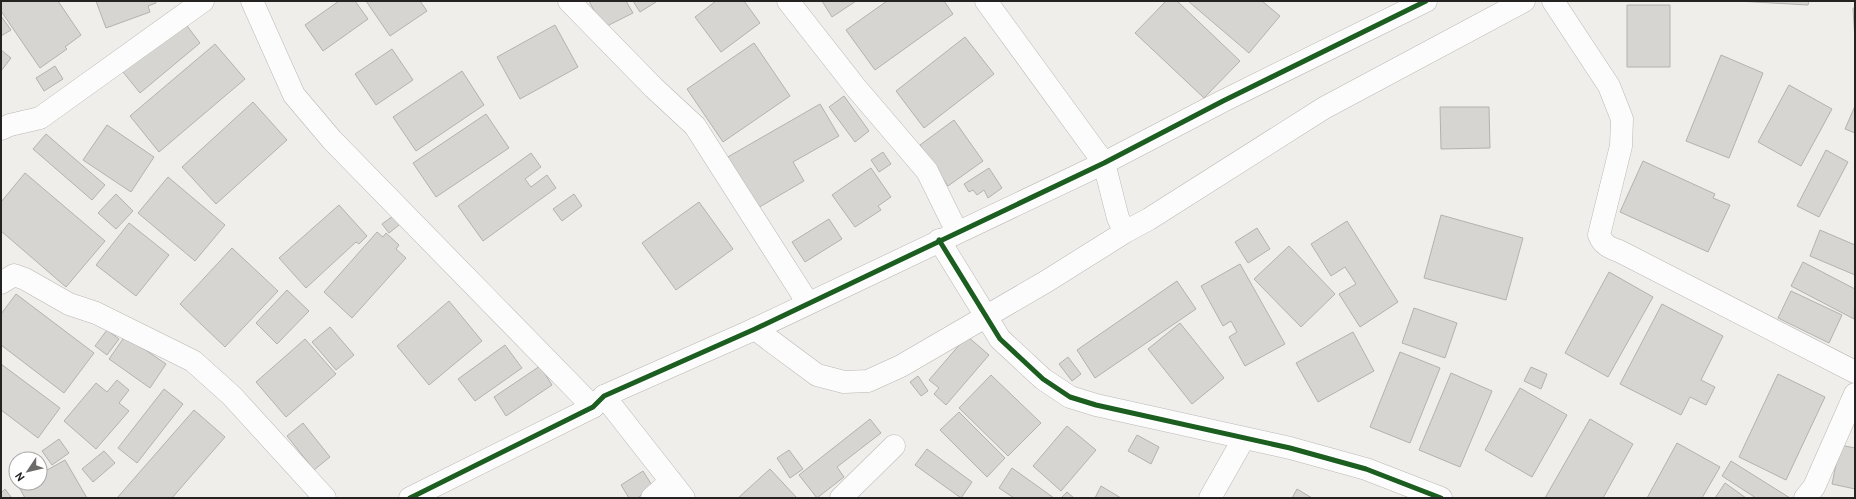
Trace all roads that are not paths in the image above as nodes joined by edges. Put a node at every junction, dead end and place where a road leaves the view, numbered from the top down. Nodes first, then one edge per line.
1 (203, 1) edge
2 (252, 1) edge
3 (569, 1) edge
4 (788, 1) edge
5 (986, 1) edge
6 (1426, 1) edge
7 (1524, 1) edge
8 (1553, 1) edge
9 (1, 129) edge
10 (1104, 163) junction
11 (1125, 232) junction
12 (948, 236) junction
13 (1, 283) edge
14 (808, 303) junction
15 (986, 315) junction
16 (755, 329) junction
17 (1855, 372) edge
18 (1855, 394) edge
19 (599, 401) junction
20 (1244, 438) junction
21 (894, 446) dead end
22 (677, 490) edge
23 (325, 498) edge
24 (410, 498) edge
25 (652, 498) edge
26 (841, 498) edge
27 (1210, 498) edge
28 (1441, 498) edge
29 (1804, 498) edge

1 - 9 street
2 - 19 street
3 - 14 street
4 - 12 street
5 - 10 street
6 - 10 street
7 - 11 street
8 - 17 street
10 - 11 street
10 - 12 street
11 - 15 street
12 - 14 street
12 - 15 street
13 - 23 street
14 - 16 street
15 - 16 street
15 - 20 street
16 - 19 street
18 - 29 street
19 - 22 street
19 - 24 street
20 - 27 street
20 - 28 street
21 - 26 street
22 - 25 street

